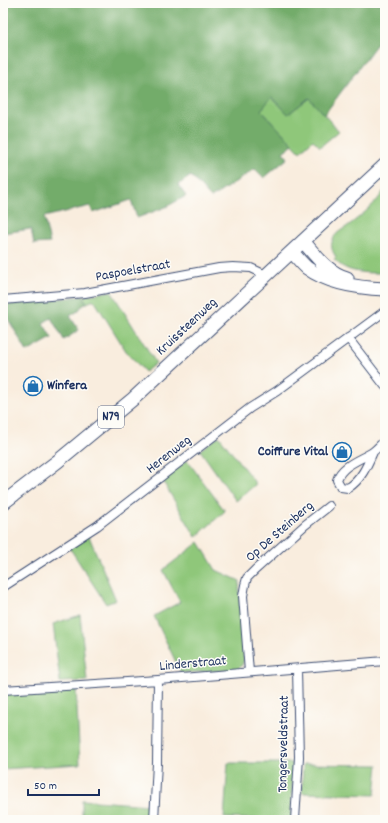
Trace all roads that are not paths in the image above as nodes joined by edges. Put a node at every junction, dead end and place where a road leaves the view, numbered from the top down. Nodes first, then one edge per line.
1 (385, 165) edge
2 (303, 241) junction
3 (292, 252) junction
4 (266, 276) junction
5 (385, 281) edge
6 (385, 289) edge
7 (3, 300) edge
8 (385, 311) edge
9 (348, 338) junction
10 (385, 386) edge
11 (385, 440) edge
12 (372, 452) junction
13 (3, 503) edge
14 (329, 506) dead end
15 (3, 587) edge
16 (385, 661) edge
17 (298, 669) junction
18 (249, 672) junction
19 (158, 680) junction
20 (3, 690) edge
21 (154, 820) edge
22 (295, 820) edge

1 - 2 main road, Kruissteenweg / N79
2 - 3 main road, Kruissteenweg / N79
2 - 5 main road
3 - 4 main road, Kruissteenweg / N79
3 - 6 main road
4 - 7 street, Paspoelstraat
4 - 13 main road, Kruissteenweg / N79
8 - 9 street, Herenweg
9 - 10 street
9 - 15 street, Herenweg
11 - 12 street
12 - 12 street
14 - 18 street, Op De Steinberg
16 - 17 street, Linderstraat
17 - 18 street, Linderstraat
17 - 22 street, Tongersveldstraat
18 - 19 street, Linderstraat
19 - 20 street, Linderstraat
19 - 21 street

